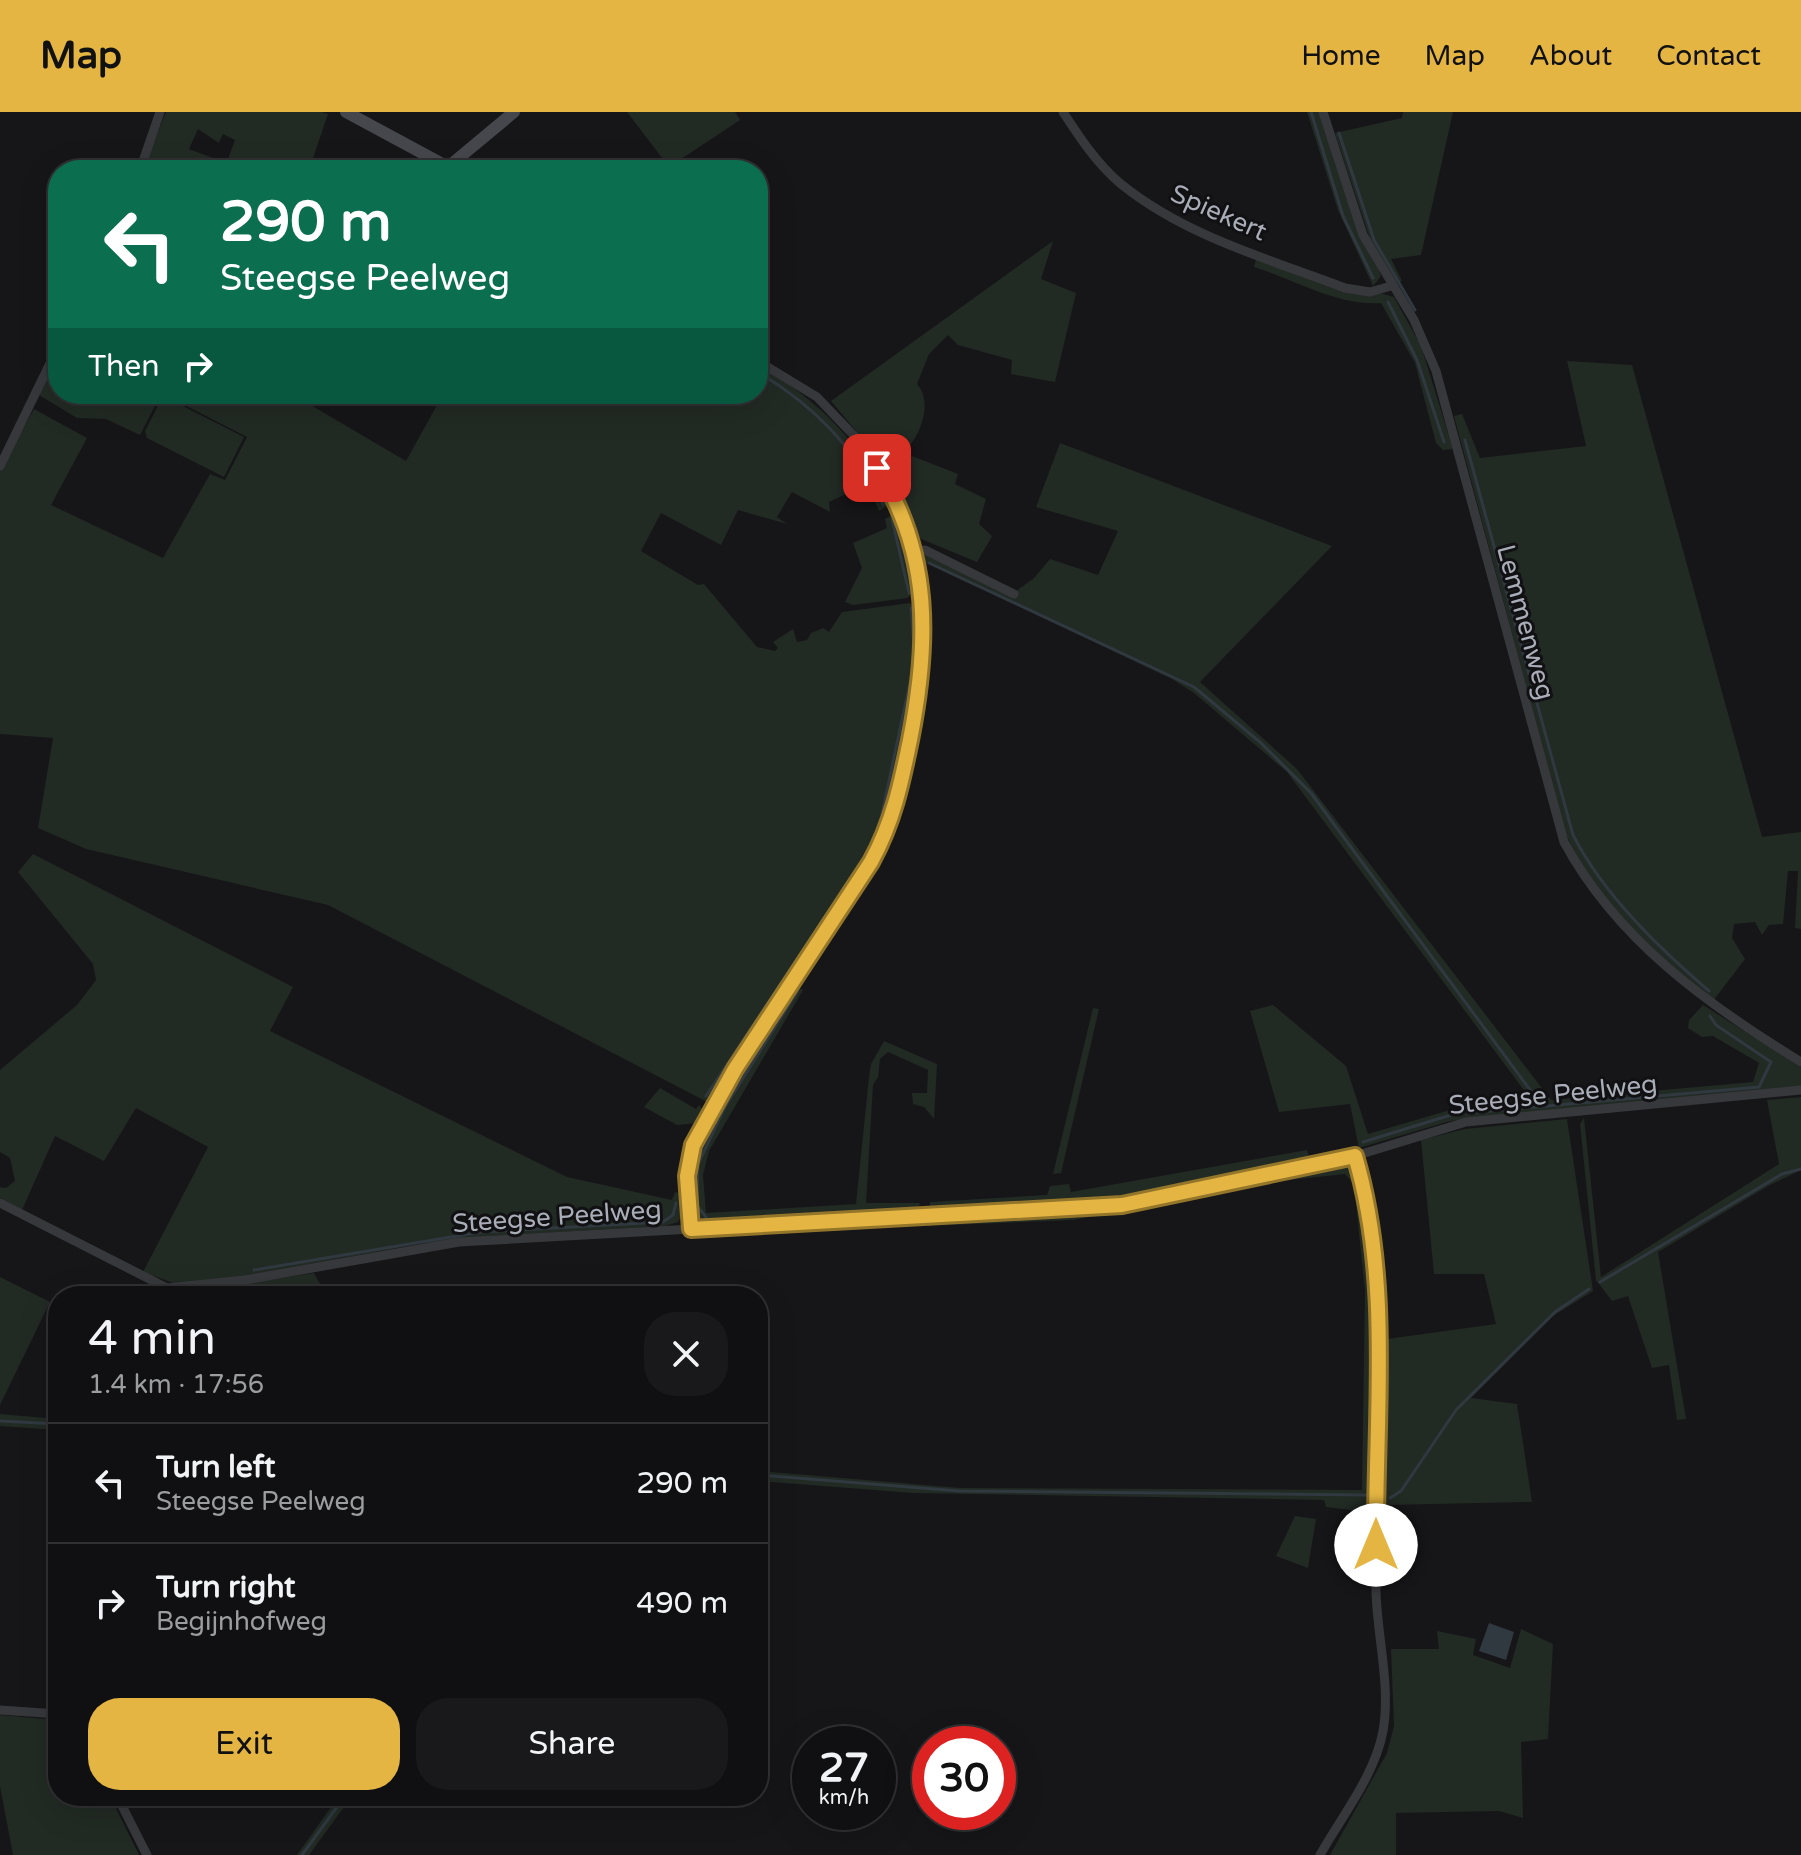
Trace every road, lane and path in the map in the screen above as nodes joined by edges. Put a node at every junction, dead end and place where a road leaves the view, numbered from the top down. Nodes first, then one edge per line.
1 (160, 112) edge
2 (346, 112) edge
3 (514, 112) edge
4 (1063, 112) edge
5 (1323, 112) edge
6 (143, 160) edge
7 (435, 160) edge
8 (459, 160) edge
9 (1391, 286) junction
10 (768, 367) edge
11 (48, 368) edge
12 (0, 466) edge
13 (914, 552) junction
14 (1014, 594) dead end
15 (1801, 1062) edge
16 (1801, 1090) edge
17 (1355, 1156) junction
18 (0, 1203) edge
19 (691, 1229) junction
20 (155, 1286) edge
21 (206, 1286) edge
22 (0, 1710) edge
23 (48, 1713) edge
24 (122, 1806) edge
25 (147, 1855) edge
26 (1320, 1855) edge

1 - 6 street
2 - 7 street
3 - 8 street
4 - 9 street, Spiekert
5 - 9 street, Lemmenweg
9 - 15 street, Lemmenweg
10 - 13 street
11 - 12 street
13 - 14 street
13 - 19 street
16 - 17 street, Steegse Peelweg
17 - 19 street, Steegse Peelweg
17 - 26 street
18 - 20 street, Steegse Peelweg
19 - 21 street, Steegse Peelweg
22 - 23 street
24 - 25 street

